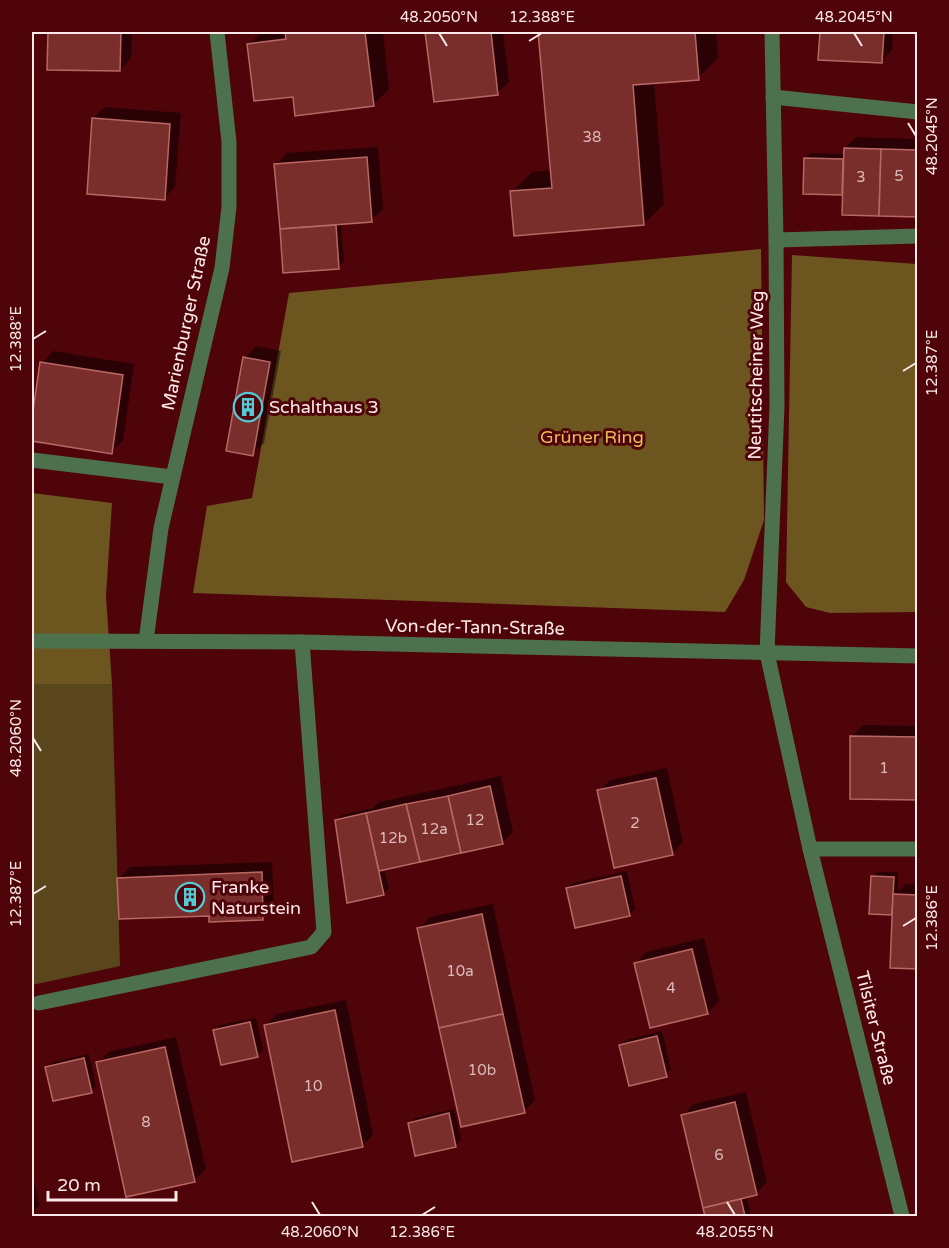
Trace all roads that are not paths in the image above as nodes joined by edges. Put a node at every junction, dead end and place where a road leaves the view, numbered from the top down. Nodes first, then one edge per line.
1 (217, 32) edge
2 (772, 32) edge
3 (773, 97) junction
4 (918, 112) edge
5 (918, 236) edge
6 (776, 240) junction
7 (32, 460) edge
8 (172, 477) junction
9 (32, 641) edge
10 (146, 641) junction
11 (302, 642) junction
12 (766, 653) junction
13 (918, 656) edge
14 (810, 849) junction
15 (918, 849) edge
16 (39, 1003) dead end
17 (902, 1216) edge

1 - 8 street, Marienburger Straße
2 - 3 street, Neutitscheiner Weg
3 - 4 street
3 - 6 street, Neutitscheiner Weg
5 - 6 street
6 - 12 street, Neutitscheiner Weg
7 - 8 street
8 - 10 street, Marienburger Straße
9 - 10 street, Von-der-Tann-Straße
10 - 11 street, Von-der-Tann-Straße
11 - 12 street, Von-der-Tann-Straße
11 - 16 street
12 - 13 street, Von-der-Tann-Straße
12 - 14 street, Tilsiter Straße
14 - 15 street
14 - 17 street, Tilsiter Straße

